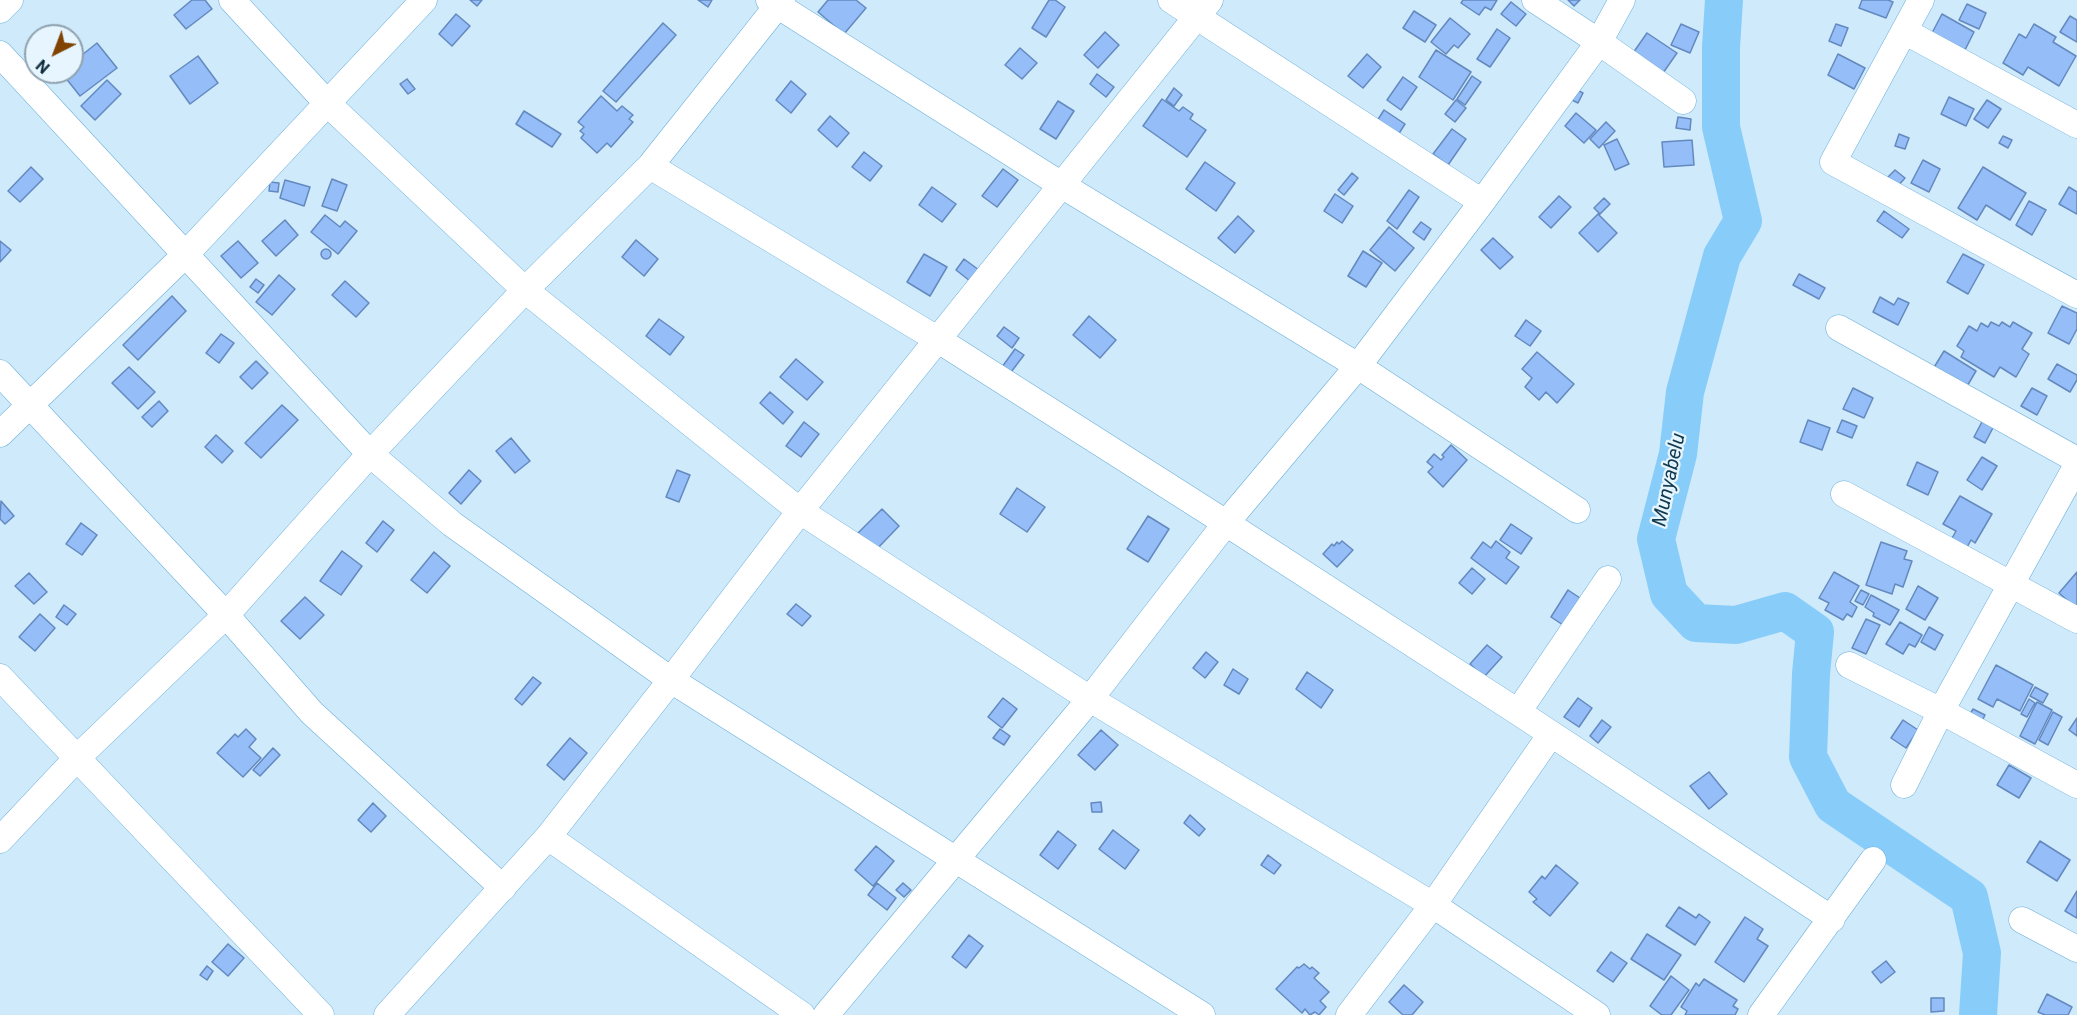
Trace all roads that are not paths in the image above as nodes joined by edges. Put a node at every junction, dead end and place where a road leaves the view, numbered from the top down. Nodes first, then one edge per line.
1 (10, 0) edge
2 (232, 0) edge
3 (424, 0) edge
4 (1171, 0) edge
5 (1535, 0) edge
6 (1622, 0) edge
7 (1922, 0) edge
8 (776, 2) edge
9 (1204, 8) edge
10 (0, 10) edge
11 (1904, 31) junction
12 (1599, 42) junction
13 (0, 54) edge
14 (1683, 101) dead end
15 (327, 104) junction
16 (2077, 125) edge
17 (650, 166) junction
18 (1060, 184) junction
19 (1482, 202) junction
20 (185, 255) junction
21 (525, 290) junction
22 (2077, 295) edge
23 (1839, 328) dead end
24 (937, 339) junction
25 (1358, 366) junction
26 (0, 373) edge
27 (30, 406) junction
28 (0, 434) edge
29 (369, 454) junction
30 (2077, 460) edge
31 (2077, 465) edge
32 (1844, 494) dead end
33 (1577, 510) dead end
34 (800, 511) junction
35 (1226, 523) junction
36 (1608, 579) dead end
37 (2013, 584) junction
38 (226, 615) junction
39 (2077, 620) edge
40 (1849, 665) dead end
41 (0, 677) edge
42 (671, 680) junction
43 (1090, 699) junction
44 (1941, 711) junction
45 (1518, 712) junction
46 (1551, 734) junction
47 (78, 757) junction
48 (1904, 785) dead end
49 (2077, 785) edge
50 (548, 837) junction
51 (0, 840) edge
52 (955, 858) junction
53 (1873, 860) dead end
54 (503, 888) junction
55 (1433, 905) junction
56 (1832, 919) junction
57 (2022, 920) dead end
58 (2077, 950) edge
59 (402, 1011) edge
60 (321, 1015) edge
61 (802, 1015) edge
62 (826, 1015) edge
63 (1202, 1015) edge
64 (1349, 1015) edge
65 (1597, 1015) edge
66 (1761, 1015) edge

1 - 10 street
2 - 15 street
3 - 15 street
4 - 9 street
5 - 12 street
6 - 12 street
7 - 11 street
8 - 17 street
8 - 18 street
9 - 18 street
9 - 19 street
11 - 16 street
11 - 22 street
12 - 14 street
12 - 19 street
13 - 20 street
15 - 20 street
15 - 21 street
17 - 21 street
17 - 24 street
18 - 24 street
18 - 25 street
19 - 25 street
20 - 27 street
20 - 29 street
21 - 29 street
21 - 34 street
23 - 30 street
24 - 34 street
24 - 35 street
25 - 33 street
25 - 35 street
26 - 27 street
27 - 28 street
27 - 38 street
29 - 38 street
29 - 42 street
31 - 37 street
32 - 37 street
34 - 42 street
34 - 43 street
35 - 43 street
35 - 45 street
36 - 45 street
37 - 39 street
37 - 44 street
38 - 47 street
38 - 54 street
40 - 44 street
41 - 47 street
42 - 50 street
42 - 52 street
43 - 52 street
43 - 55 street
44 - 48 street
44 - 49 street
45 - 46 street
46 - 55 street
46 - 56 street
47 - 51 street
47 - 60 street
50 - 54 street
50 - 61 street
52 - 62 street
52 - 63 street
53 - 56 street
54 - 59 street
55 - 64 street
55 - 65 street
56 - 66 street
57 - 58 street

